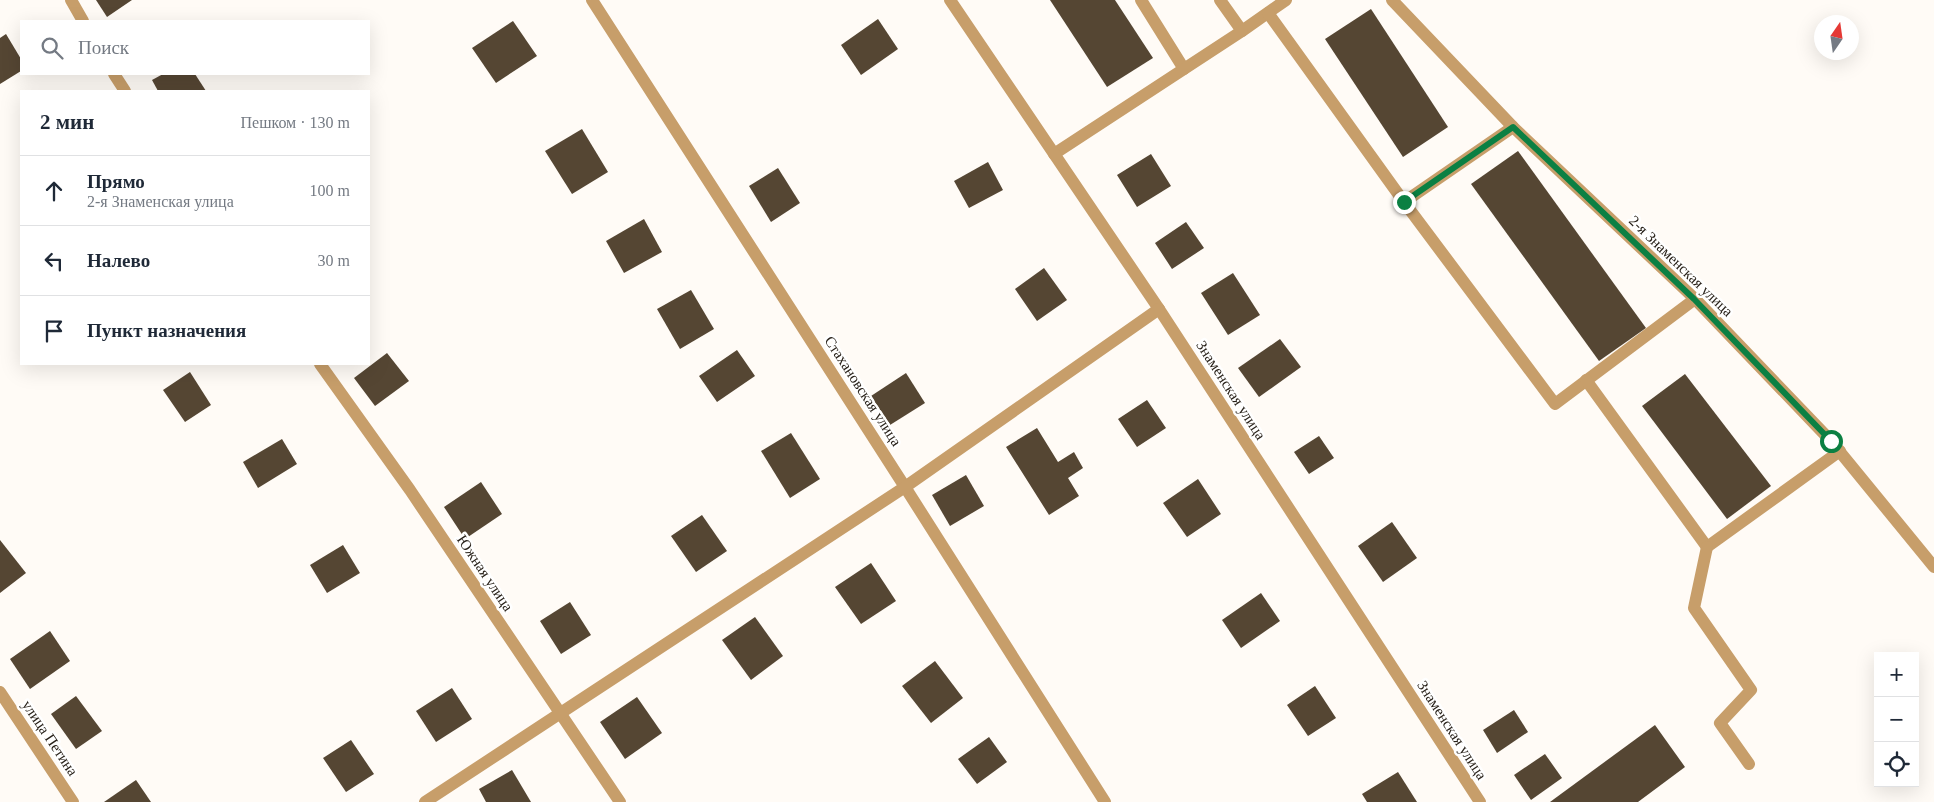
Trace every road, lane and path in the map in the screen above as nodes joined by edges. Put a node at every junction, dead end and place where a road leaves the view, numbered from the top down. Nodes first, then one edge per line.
1 (71, 0) edge
2 (592, 0) edge
3 (950, 0) edge
4 (1140, 0) edge
5 (1220, 0) edge
6 (1286, 0) edge
7 (1392, 0) edge
8 (1268, 13) junction
9 (82, 20) edge
10 (1242, 31) junction
11 (1184, 69) junction
12 (115, 75) edge
13 (124, 90) edge
14 (1513, 127) junction
15 (1054, 154) junction
16 (1404, 202) junction
17 (1694, 299) junction
18 (1159, 309) junction
19 (321, 365) edge
20 (1586, 380) junction
21 (1840, 451) junction
22 (905, 486) junction
23 (1707, 547) junction
24 (1934, 567) edge
25 (0, 692) edge
26 (560, 712) junction
27 (1749, 764) dead end
28 (73, 802) edge
29 (425, 802) edge
30 (620, 802) edge
31 (1105, 802) edge
32 (1480, 802) edge

1 - 9 street
2 - 22 street, Стахановская улица
3 - 15 street, Знаменская улица
4 - 11 street
5 - 10 street
6 - 8 street
7 - 14 street, 2-я Знаменская улица
8 - 10 street
8 - 16 street
10 - 11 street
11 - 15 street
12 - 13 street
14 - 16 street
14 - 17 street, 2-я Знаменская улица
15 - 18 street, Знаменская улица
16 - 20 street
17 - 20 street
17 - 21 street, 2-я Знаменская улица
18 - 22 street
18 - 32 street, Знаменская улица
19 - 26 street, Южная улица
20 - 23 street
21 - 23 street
21 - 24 street, 2-я Знаменская улица
22 - 26 street
22 - 31 street, Стахановская улица
23 - 27 street
25 - 28 street, улица Петина
26 - 29 street
26 - 30 street, Южная улица

